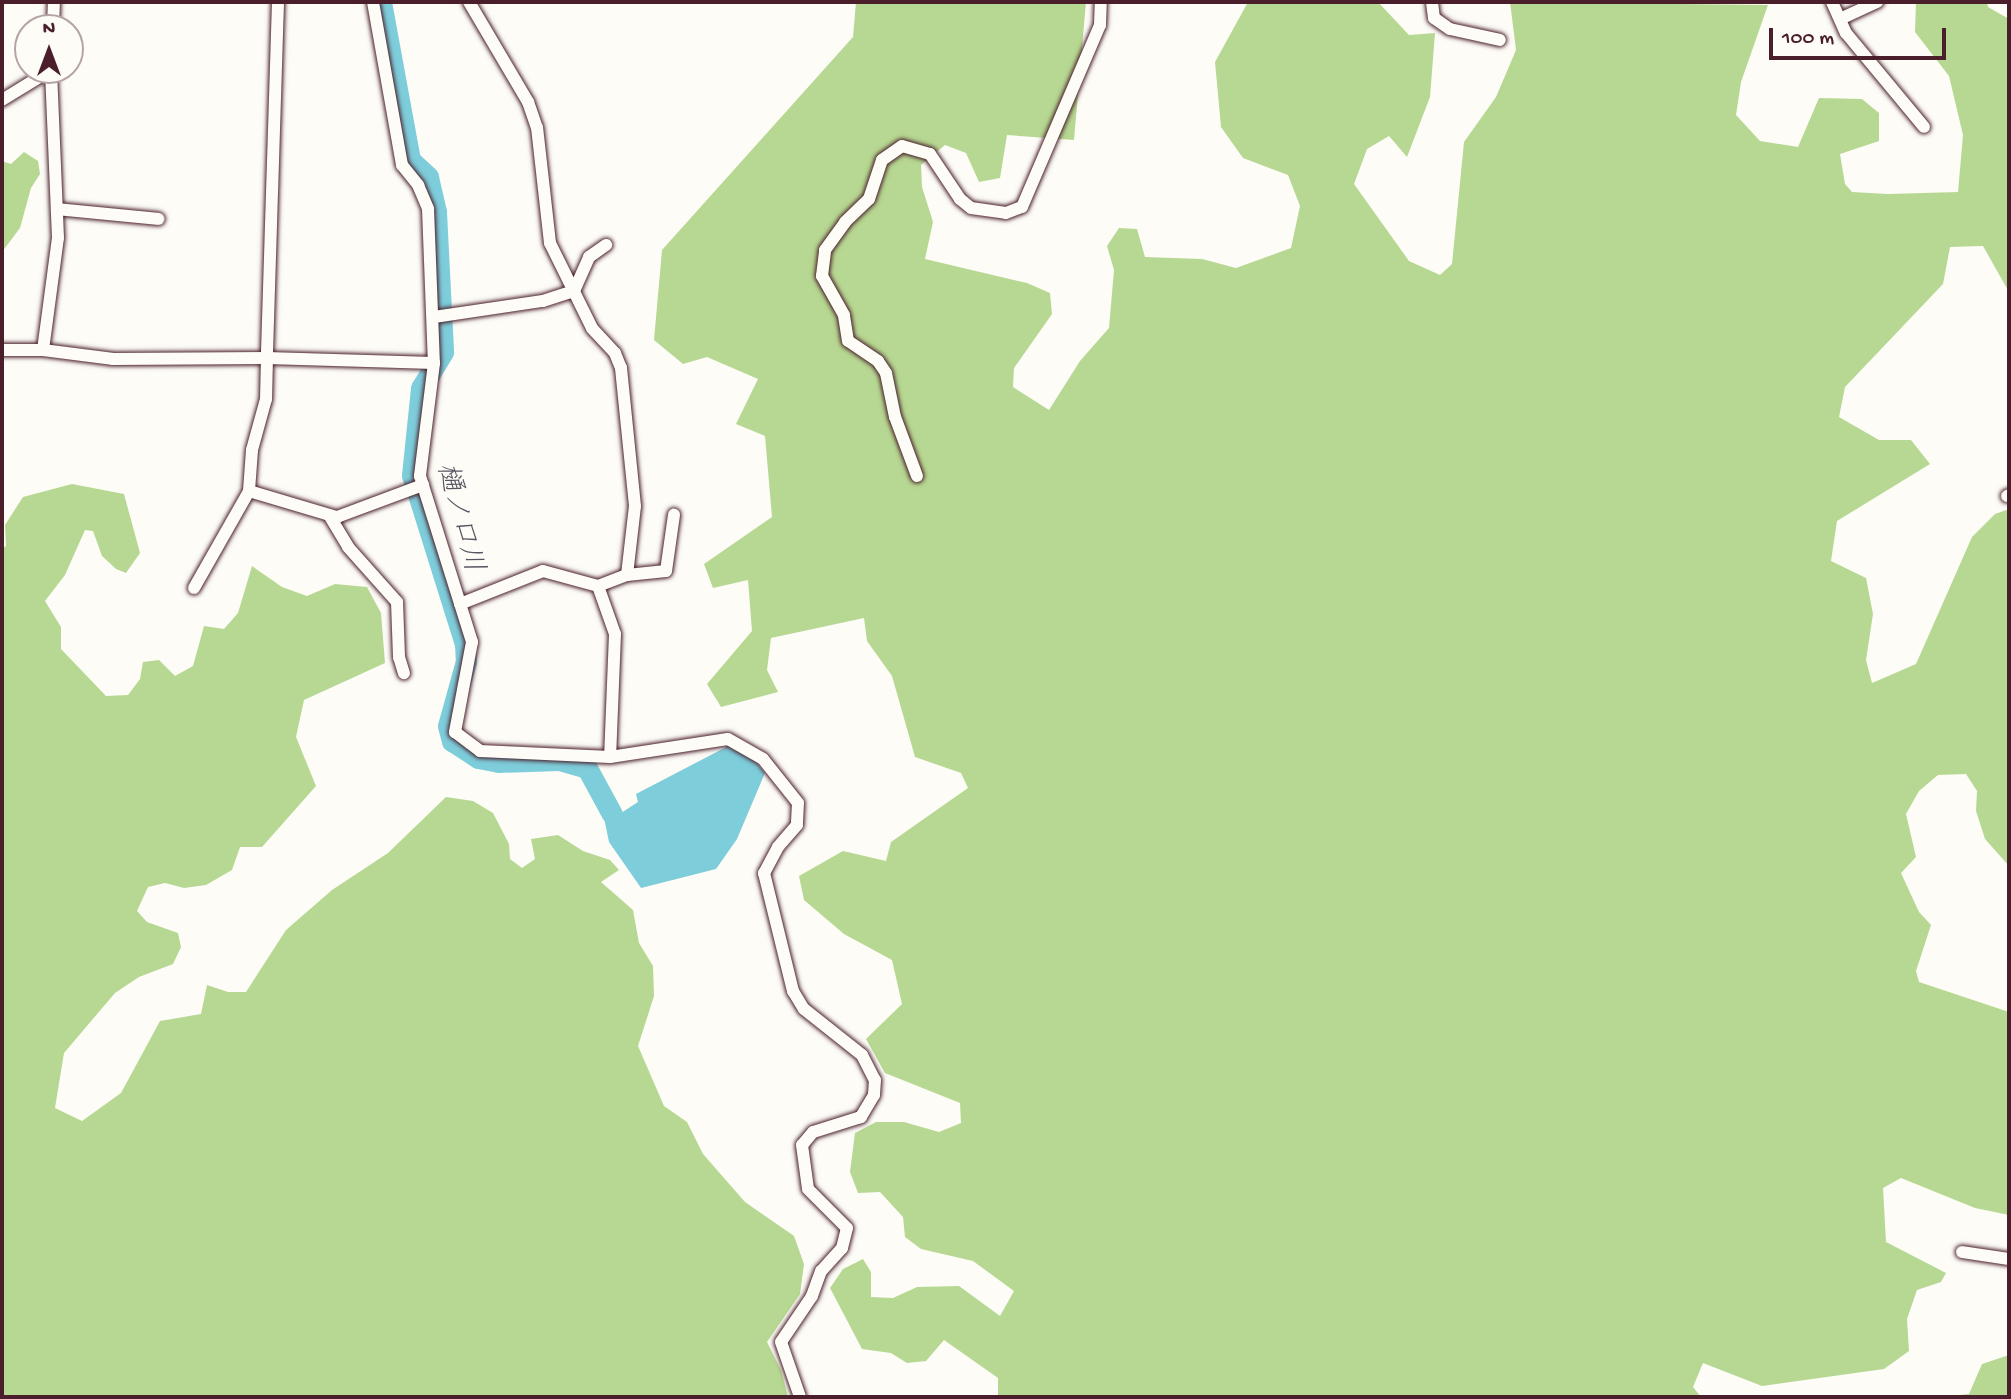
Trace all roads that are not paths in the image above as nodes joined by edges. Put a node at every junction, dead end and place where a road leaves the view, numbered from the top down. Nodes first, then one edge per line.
1 (278, 2) edge
2 (373, 2) edge
3 (469, 2) edge
4 (1101, 2) edge
5 (1432, 2) edge
6 (1832, 2) edge
7 (1877, 2) edge
8 (1840, 19) junction
9 (1500, 40) dead end
10 (28, 84) edge
11 (52, 84) edge
12 (2, 100) edge
13 (1924, 127) dead end
14 (57, 209) junction
15 (159, 219) dead end
16 (606, 244) dead end
17 (574, 291) junction
18 (434, 317) junction
19 (43, 349) junction
20 (2, 350) edge
21 (267, 358) junction
22 (434, 363) junction
23 (917, 476) dead end
24 (423, 485) junction
25 (249, 491) junction
26 (329, 515) junction
27 (674, 515) dead end
28 (626, 575) junction
29 (598, 586) junction
30 (194, 588) dead end
31 (460, 604) junction
32 (404, 673) dead end
33 (610, 757) junction
34 (1962, 1252) dead end
35 (2009, 1259) edge
36 (800, 1397) edge

1 - 21 street
2 - 18 street
3 - 17 street
4 - 23 street
5 - 9 street
6 - 8 street
7 - 8 street
8 - 13 street
10 - 12 street
11 - 14 street
14 - 15 street
14 - 19 street
16 - 17 street
17 - 18 street
17 - 28 street
18 - 22 street
19 - 20 street
19 - 21 street
21 - 22 street
21 - 25 street
22 - 24 street
24 - 26 street
24 - 31 street
25 - 26 street
25 - 30 street
26 - 32 street
27 - 28 street
28 - 29 street
29 - 31 street
29 - 33 street
31 - 33 street
33 - 36 street
34 - 35 street

